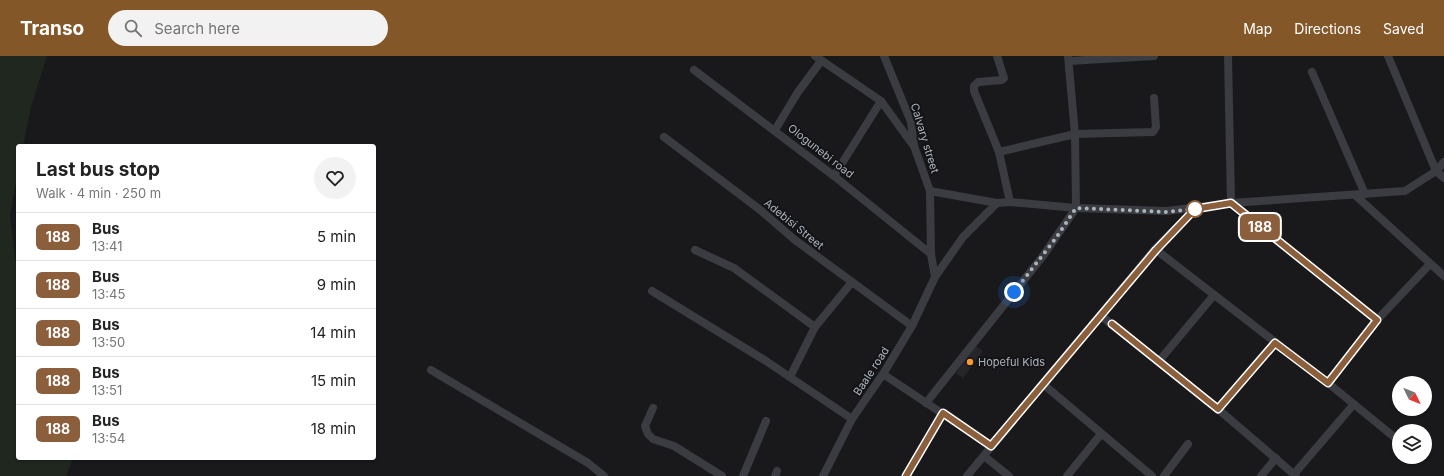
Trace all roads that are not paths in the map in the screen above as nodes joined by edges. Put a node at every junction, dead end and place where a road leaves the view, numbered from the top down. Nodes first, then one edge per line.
1 (884, 56) edge
2 (997, 56) edge
3 (1154, 56) edge
4 (1228, 56) edge
5 (1388, 56) edge
6 (818, 58) edge
7 (1069, 58) edge
8 (694, 70) dead end
9 (1312, 72) dead end
10 (1154, 98) dead end
11 (881, 101) junction
12 (775, 130) junction
13 (1075, 134) junction
14 (664, 137) dead end
15 (914, 146) junction
16 (999, 152) junction
17 (1444, 162) edge
18 (1436, 171) junction
19 (834, 176) junction
20 (1444, 178) edge
21 (930, 191) junction
22 (1365, 194) junction
23 (1355, 195) junction
24 (1010, 202) junction
25 (997, 203) junction
26 (1231, 203) junction
27 (1076, 208) junction
28 (1195, 209) junction
29 (695, 250) dead end
30 (1156, 250) junction
31 (931, 254) junction
32 (1430, 264) junction
33 (1444, 276) edge
34 (935, 277) junction
35 (852, 282) junction
36 (652, 291) dead end
37 (1214, 295) junction
38 (1100, 315) junction
39 (1377, 320) junction
40 (912, 326) junction
41 (815, 327) junction
42 (1275, 343) junction
43 (1159, 361) junction
44 (431, 370) dead end
45 (883, 374) junction
46 (790, 377) junction
47 (1328, 383) junction
48 (1043, 384) junction
49 (926, 403) junction
50 (1354, 404) junction
51 (653, 408) dead end
52 (1218, 409) junction
53 (943, 413) junction
54 (852, 419) junction
55 (766, 421) dead end
56 (1101, 434) junction
57 (1392, 435) edge
58 (1188, 444) dead end
59 (991, 446) junction
60 (984, 456) junction
61 (1276, 458) junction
62 (1295, 475) edge
63 (604, 476) edge
64 (722, 476) edge
65 (743, 476) edge
66 (823, 476) edge
67 (906, 476) edge
68 (967, 476) edge
69 (1009, 476) edge
70 (1067, 476) edge
71 (1152, 476) edge
72 (1164, 476) edge
73 (1261, 476) edge

1 - 15 street, Calvary street
2 - 16 street
3 - 7 street
4 - 26 street
5 - 18 street
6 - 11 street
6 - 12 street
7 - 13 street
8 - 12 street, Ologunebi road
9 - 22 street
10 - 13 street
11 - 15 street
11 - 19 street
12 - 19 street, Ologunebi road
13 - 16 street
13 - 27 street
14 - 35 street, Adebisi Street
15 - 21 street, Calvary street
16 - 24 street
17 - 18 street
18 - 20 street
18 - 22 street
19 - 31 street, Ologunebi road
21 - 25 street
21 - 31 street, Calvary street
22 - 23 street
23 - 26 street
23 - 32 street
24 - 25 street
24 - 27 street
25 - 34 street, Baale road
26 - 28 street
26 - 39 street
27 - 28 street
27 - 49 street
28 - 30 street
29 - 41 street
30 - 37 street
30 - 38 street
31 - 34 street, Calvary street
32 - 33 street
32 - 39 street
34 - 40 street, Baale road
35 - 40 street, Adebisi Street
35 - 41 street
36 - 46 street
37 - 42 street
37 - 43 street
38 - 43 street
38 - 48 street
39 - 47 street
40 - 45 street, Baale road
41 - 46 street
42 - 47 street
42 - 52 street
43 - 52 street
44 - 63 street
45 - 49 street
45 - 54 street, Baale road
46 - 54 street
47 - 50 street
48 - 56 street
48 - 59 street
49 - 53 street
50 - 57 street
50 - 62 street
51 - 64 street
52 - 61 street
53 - 59 street
53 - 67 street
54 - 66 street, Baale road
55 - 65 street
56 - 70 street
56 - 71 street
58 - 72 street
59 - 60 street
60 - 68 street
60 - 69 street
61 - 62 street
61 - 73 street

